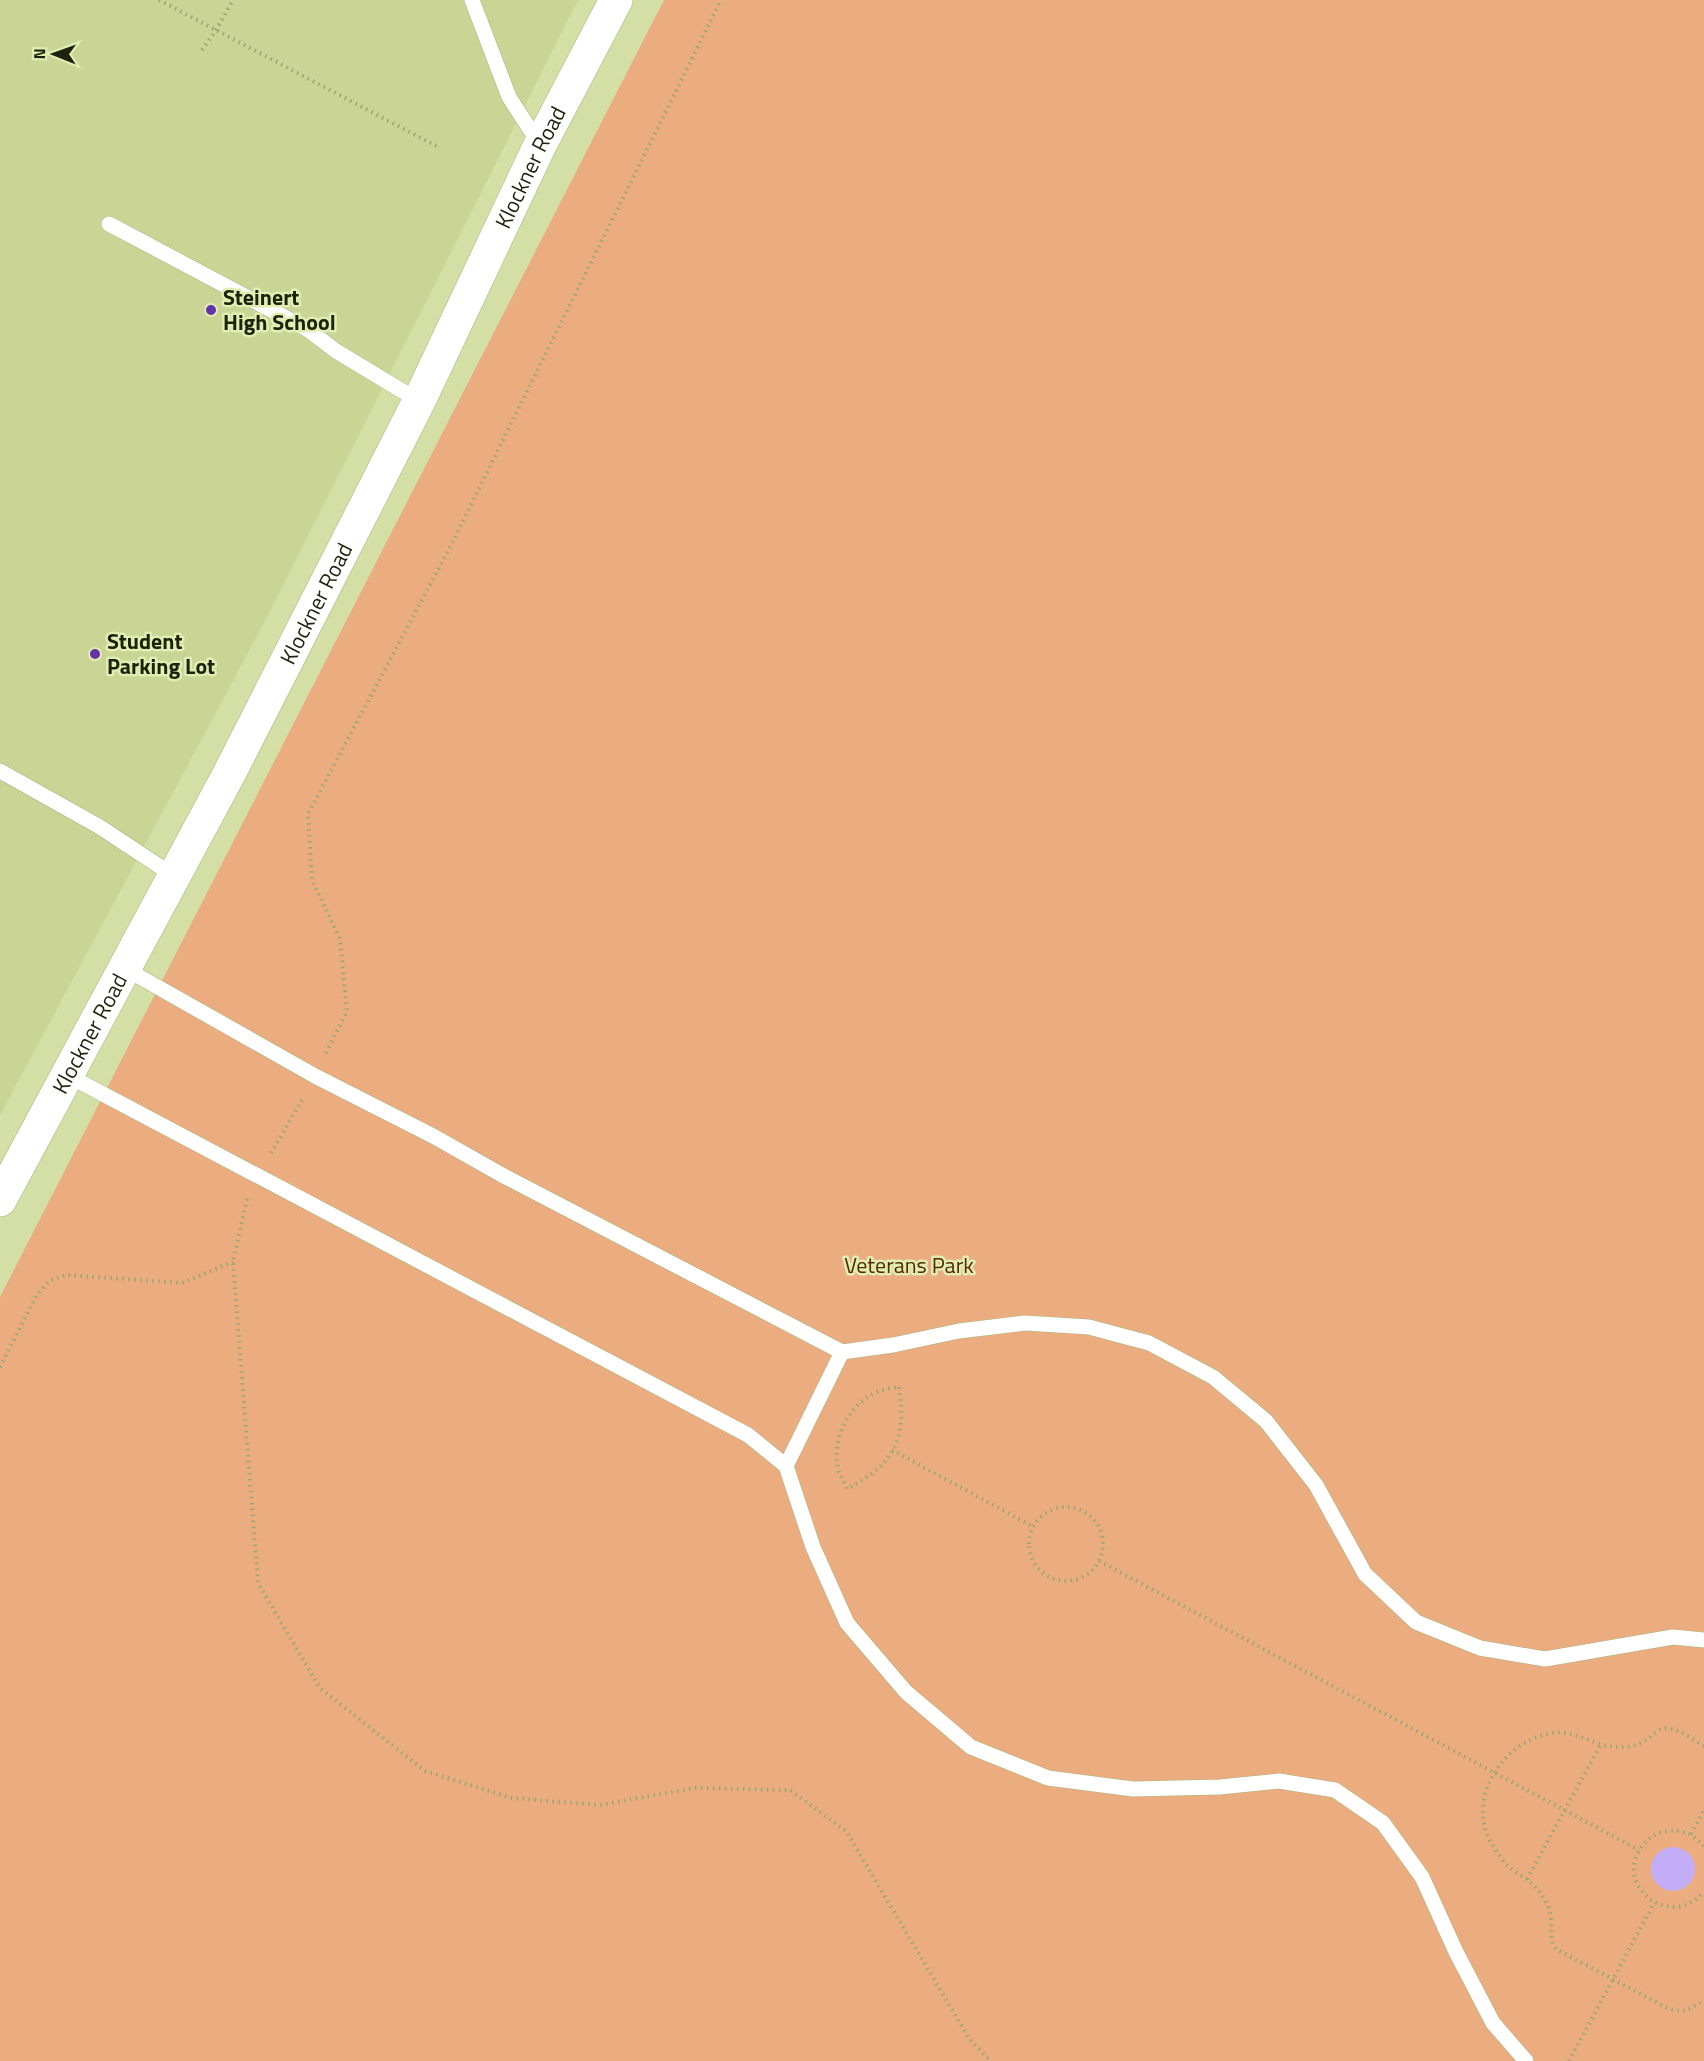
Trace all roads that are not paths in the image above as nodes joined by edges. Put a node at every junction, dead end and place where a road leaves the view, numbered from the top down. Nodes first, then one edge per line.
1 (472, 0) edge
2 (616, 0) edge
3 (540, 145) junction
4 (109, 224) dead end
5 (419, 401) junction
6 (0, 771) edge
7 (174, 876) junction
8 (124, 968) junction
9 (67, 1075) junction
10 (0, 1200) edge
11 (842, 1352) junction
12 (786, 1466) junction
13 (1704, 1640) edge
14 (1526, 2061) edge

1 - 3 lane
2 - 3 main road, Klockner Road
3 - 5 main road, Klockner Road
4 - 5 lane
5 - 7 main road, Klockner Road
6 - 7 lane
7 - 8 main road, Klockner Road
8 - 9 main road, Klockner Road
8 - 11 lane
9 - 10 main road, Klockner Road
9 - 12 lane
11 - 12 lane
11 - 13 lane
12 - 14 lane

